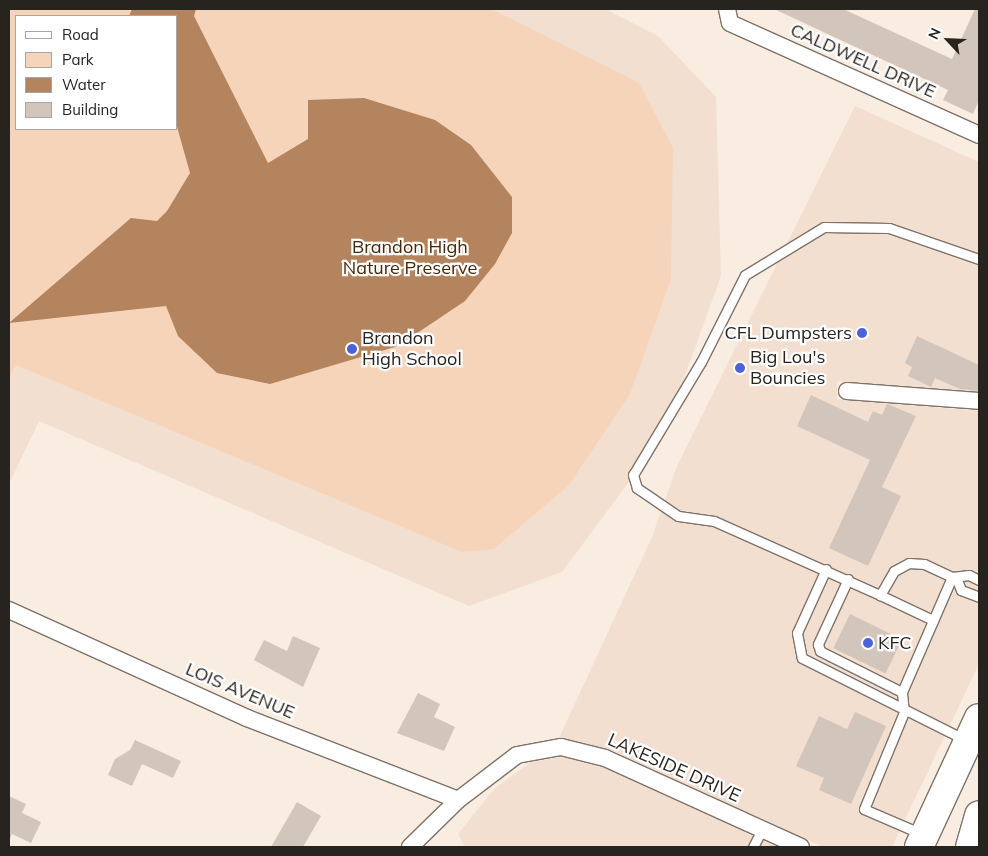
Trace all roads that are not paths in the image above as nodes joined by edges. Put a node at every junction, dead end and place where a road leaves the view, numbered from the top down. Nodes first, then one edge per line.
1 (729, 16) edge
2 (979, 135) edge
3 (979, 259) edge
4 (847, 391) dead end
5 (979, 401) edge
6 (826, 570) junction
7 (848, 579) junction
8 (955, 579) junction
9 (979, 580) edge
10 (880, 595) junction
11 (979, 598) edge
12 (9, 610) edge
13 (933, 620) junction
14 (902, 692) junction
15 (904, 712) junction
16 (974, 729) edge
17 (458, 800) junction
18 (979, 815) edge
19 (762, 829) junction
20 (921, 841) edge
21 (410, 847) edge
22 (753, 847) edge
23 (801, 847) edge
24 (970, 847) edge

1 - 2 street, CALDWELL DRIVE
3 - 6 lane
4 - 5 street
6 - 7 lane
6 - 15 lane
7 - 10 lane
7 - 14 lane
8 - 9 lane
8 - 10 lane
8 - 11 lane
8 - 13 lane
10 - 13 lane
12 - 17 street, LOIS AVENUE
13 - 14 lane
14 - 15 lane
15 - 16 lane
15 - 20 lane
16 - 20 highway
17 - 19 street, LAKESIDE DRIVE
17 - 21 street, LAKESIDE DRIVE
18 - 24 highway
19 - 22 lane
19 - 23 street, LAKESIDE DRIVE

